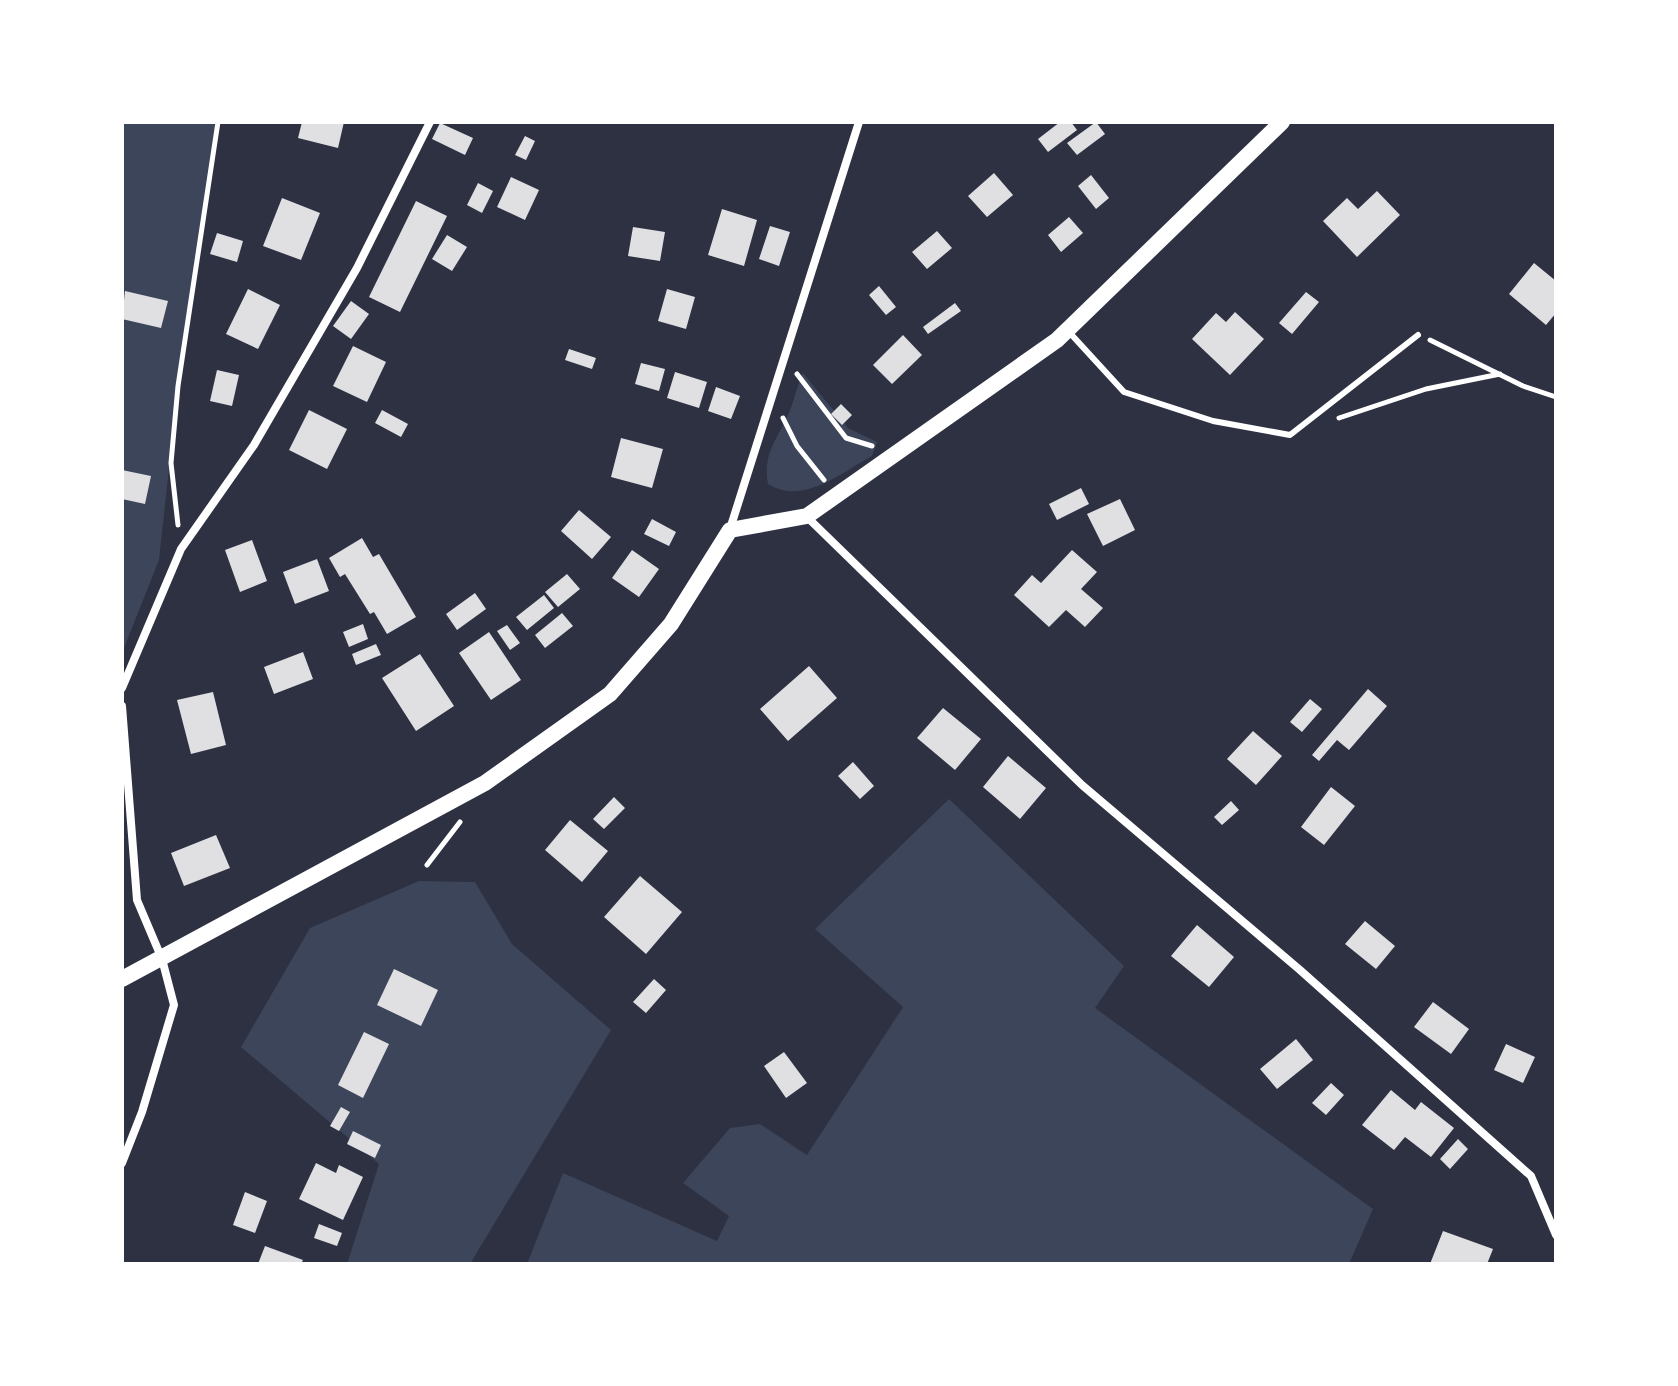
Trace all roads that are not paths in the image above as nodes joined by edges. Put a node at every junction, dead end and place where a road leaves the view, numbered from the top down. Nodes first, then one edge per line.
1 (430, 122) edge
2 (859, 122) edge
3 (1282, 122) edge
4 (1068, 330) junction
5 (1418, 335) road end
6 (807, 516) junction
7 (730, 530) junction
8 (122, 688) edge
9 (122, 706) edge
10 (162, 959) junction
11 (122, 979) edge
12 (122, 1163) edge
13 (1556, 1235) edge

1 - 8 street
2 - 7 street
3 - 4 main road
4 - 5 lane
4 - 6 main road
6 - 7 main road
6 - 13 street
7 - 10 main road
9 - 10 street
10 - 11 main road
10 - 12 street

